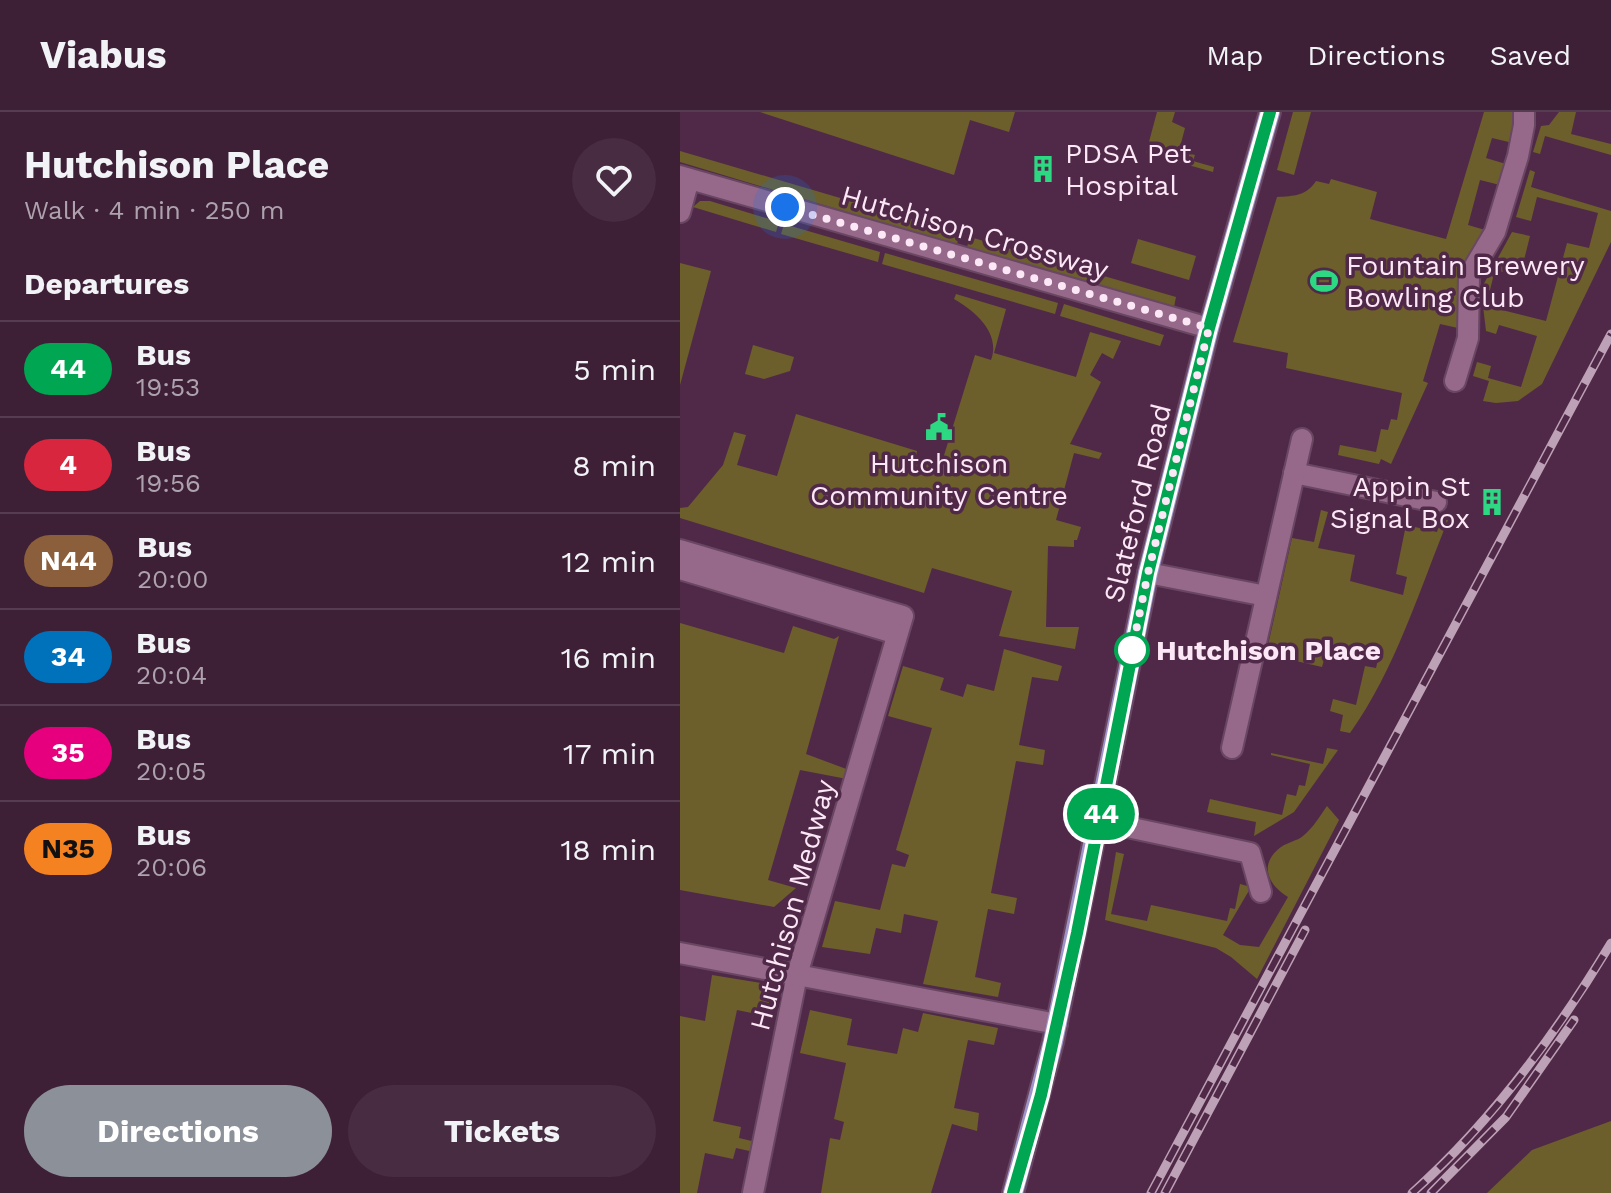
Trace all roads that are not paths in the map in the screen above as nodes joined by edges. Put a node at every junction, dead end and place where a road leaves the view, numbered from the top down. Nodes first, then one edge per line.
1 (1270, 112) edge
2 (1524, 112) edge
3 (685, 178) edge
4 (680, 212) edge
5 (1209, 328) junction
6 (1455, 381) dead end
7 (1302, 439) dead end
8 (1294, 473) junction
9 (1436, 502) dead end
10 (680, 550) edge
11 (680, 569) edge
12 (1148, 573) junction
13 (1266, 596) junction
14 (900, 625) junction
15 (1232, 748) dead end
16 (1099, 821) junction
17 (1261, 892) dead end
18 (680, 953) edge
19 (797, 975) junction
20 (1057, 1024) junction
21 (753, 1193) edge
22 (1013, 1193) edge

1 - 5 main road, Slateford Road
2 - 6 street
3 - 4 street
3 - 5 street, Hutchison Crossway
5 - 12 main road, Slateford Road
7 - 8 street
8 - 9 street
8 - 13 street
10 - 14 street
11 - 14 street
12 - 13 street
12 - 16 main road, Slateford Road
13 - 15 street
14 - 19 street, Hutchison Medway
16 - 17 street
16 - 20 main road, Slateford Road
18 - 19 street
19 - 20 street
19 - 21 street, Hutchison Medway
20 - 22 main road, Slateford Road

